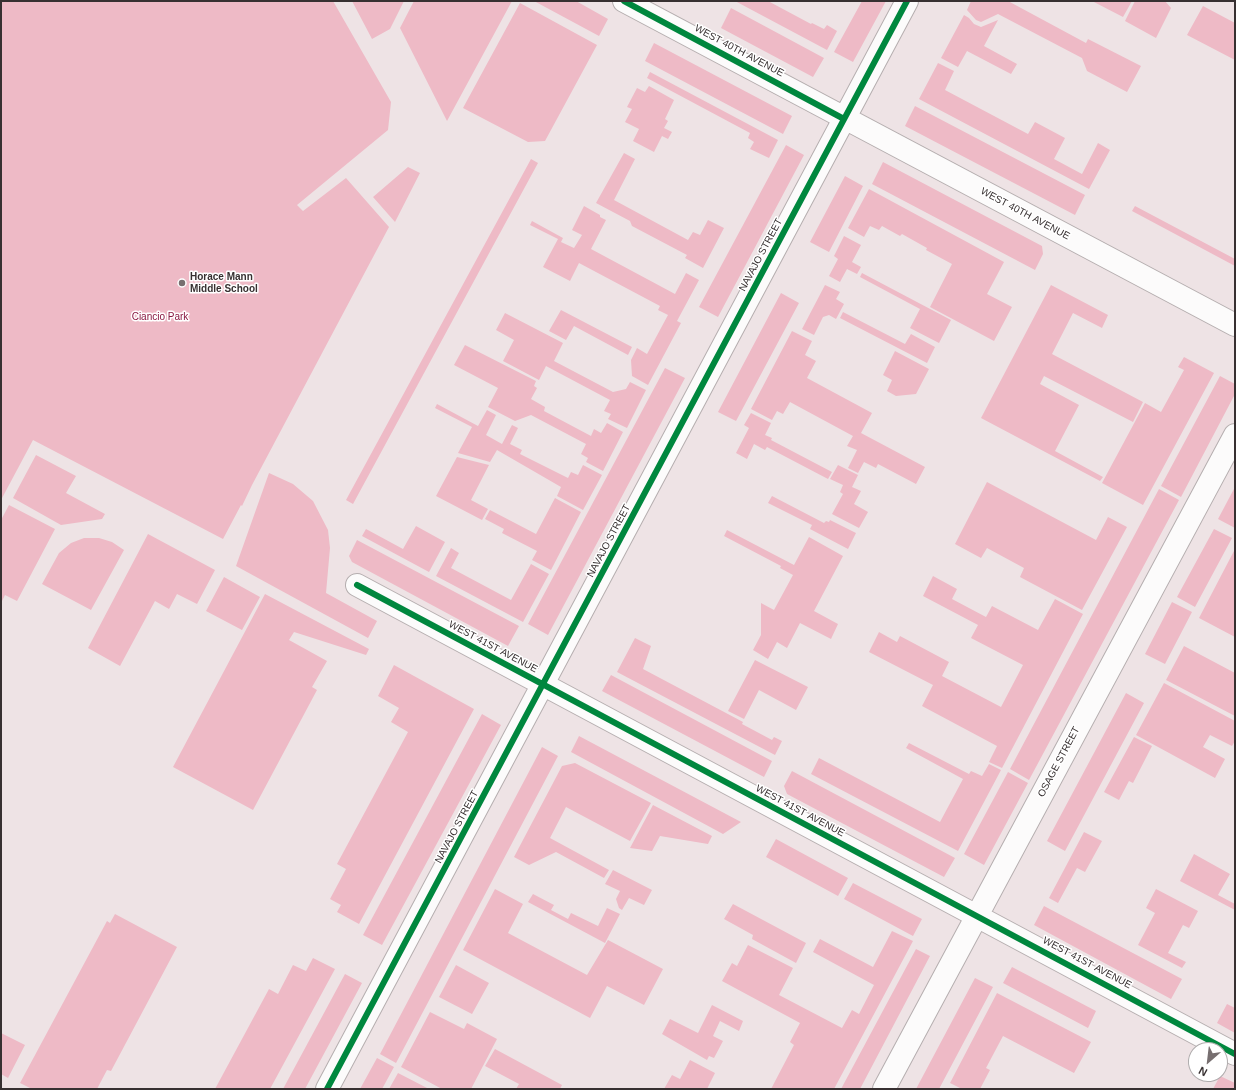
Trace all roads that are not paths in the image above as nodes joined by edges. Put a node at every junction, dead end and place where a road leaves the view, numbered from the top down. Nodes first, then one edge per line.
1 (624, 1) edge
2 (907, 1) edge
3 (844, 119) junction
4 (1235, 326) edge
5 (1235, 435) edge
6 (357, 585) dead end
7 (544, 685) junction
8 (976, 915) junction
9 (1235, 1054) edge
10 (327, 1089) edge
11 (884, 1089) edge

1 - 3 street, WEST 40TH AVENUE
2 - 3 street, NAVAJO STREET
3 - 4 street, WEST 40TH AVENUE
3 - 7 street, NAVAJO STREET
5 - 8 street, OSAGE STREET
6 - 7 street, WEST 41ST AVENUE
7 - 8 street, WEST 41ST AVENUE
7 - 10 street, NAVAJO STREET
8 - 9 street, WEST 41ST AVENUE
8 - 11 street, OSAGE STREET

